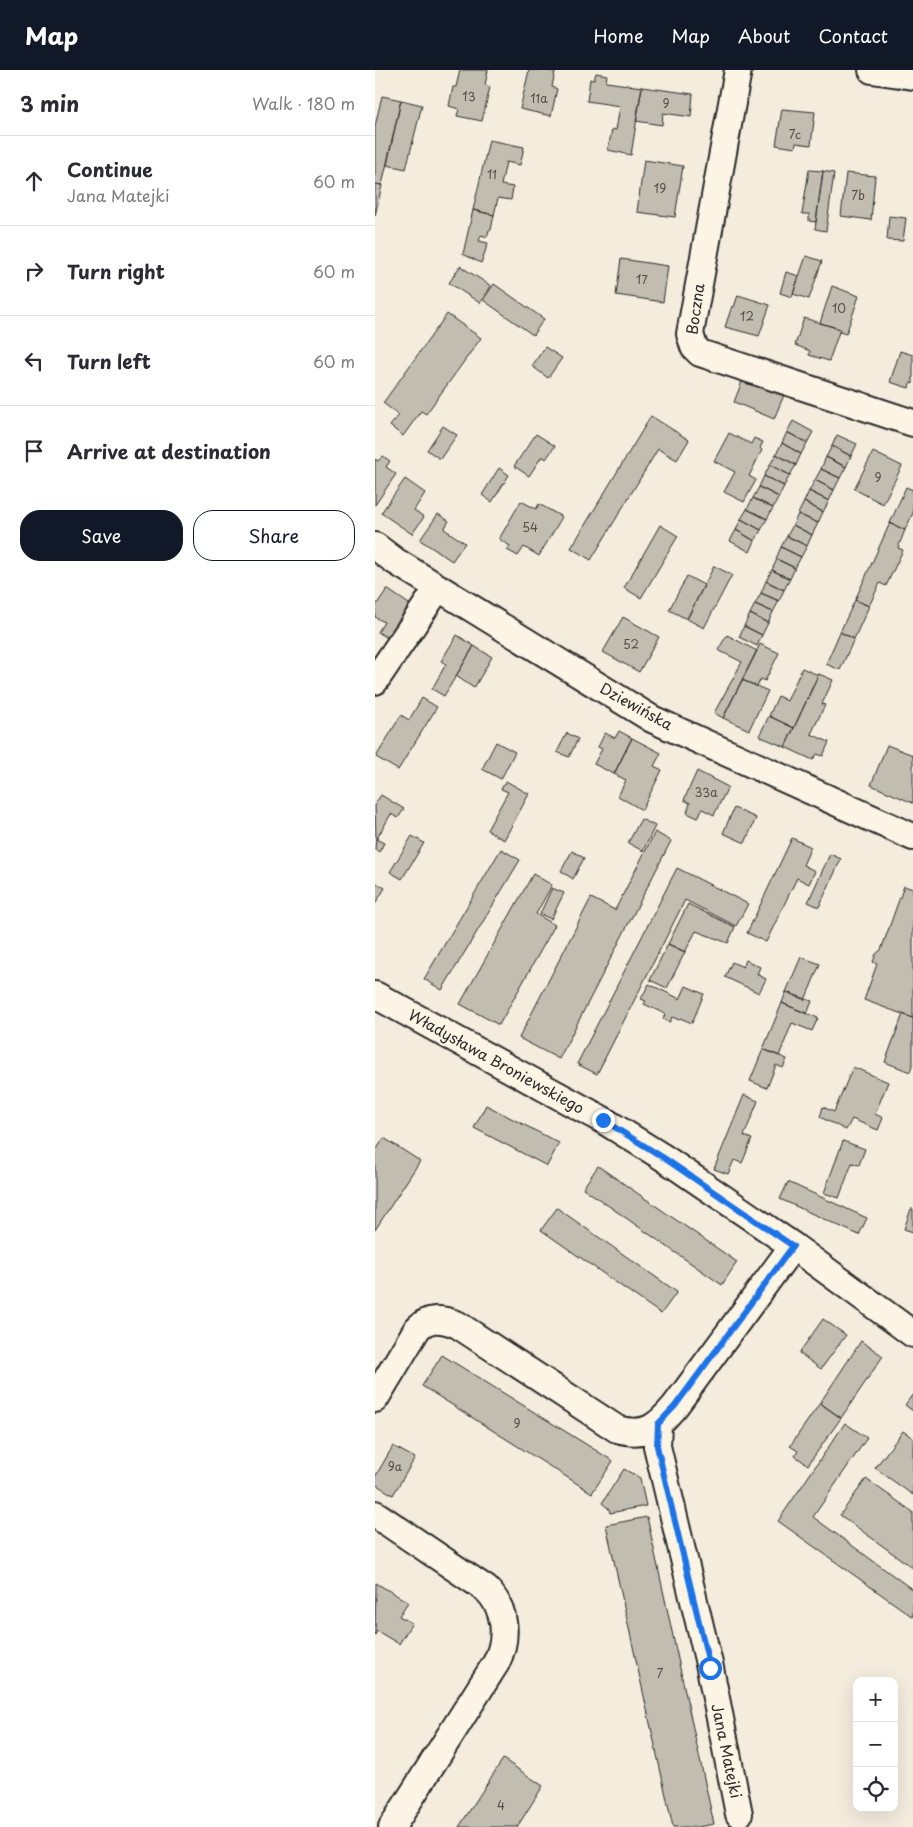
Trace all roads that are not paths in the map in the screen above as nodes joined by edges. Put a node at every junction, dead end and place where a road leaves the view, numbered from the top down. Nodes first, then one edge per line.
1 (738, 70) edge
2 (873, 70) edge
3 (913, 76) edge
4 (913, 423) edge
5 (375, 546) edge
6 (438, 588) junction
7 (375, 681) edge
8 (913, 837) edge
9 (375, 996) edge
10 (793, 1246) junction
11 (913, 1334) edge
12 (375, 1399) edge
13 (658, 1424) junction
14 (375, 1514) edge
15 (739, 1814) dead end
16 (392, 1827) edge

1 - 4 street, Boczna
2 - 3 street
5 - 6 street, Dziewińska
6 - 7 street
6 - 8 street, Dziewińska
9 - 10 street, Władysława Broniewskiego
10 - 11 street, Władysława Broniewskiego
10 - 13 street
12 - 13 street
13 - 15 street, Jana Matejki
14 - 16 street

